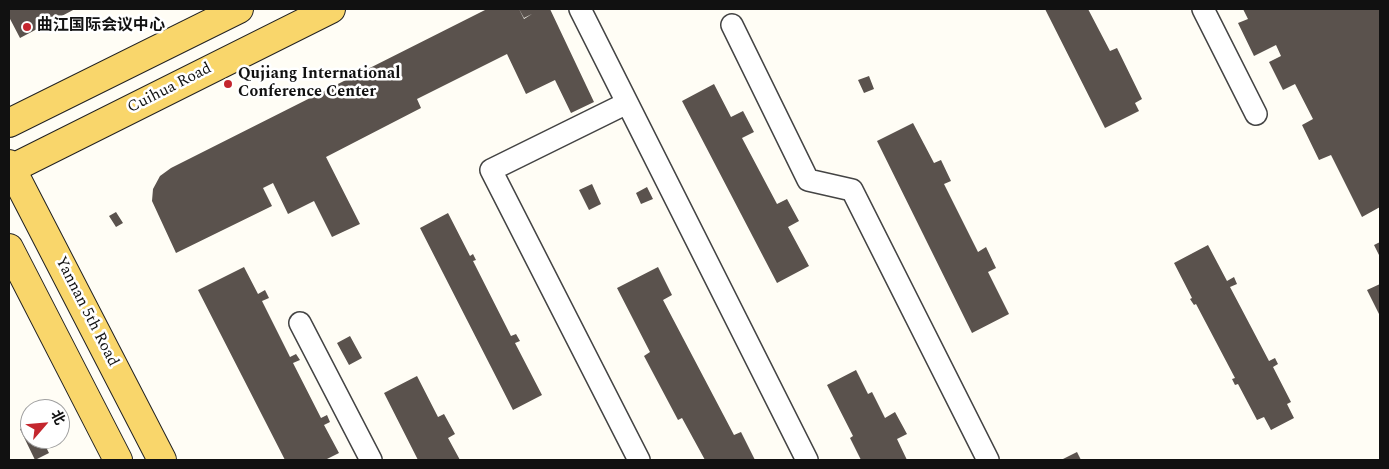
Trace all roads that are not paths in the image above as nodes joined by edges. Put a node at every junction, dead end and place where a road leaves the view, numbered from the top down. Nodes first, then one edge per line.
1 (239, 9) edge
2 (332, 9) edge
3 (580, 9) edge
4 (1203, 9) edge
5 (732, 25) dead end
6 (627, 103) junction
7 (1256, 114) dead end
8 (9, 123) edge
9 (10, 167) edge
10 (9, 248) edge
11 (300, 323) dead end
12 (118, 460) edge
13 (162, 460) edge
14 (371, 460) edge
15 (639, 460) edge
16 (807, 460) edge
17 (988, 460) edge

1 - 8 main road
2 - 9 main road, Cuihua Road
3 - 6 street
4 - 7 street
5 - 17 street
6 - 15 street
6 - 16 street
9 - 13 main road, Yannan 5th Road
10 - 12 main road
11 - 14 street

